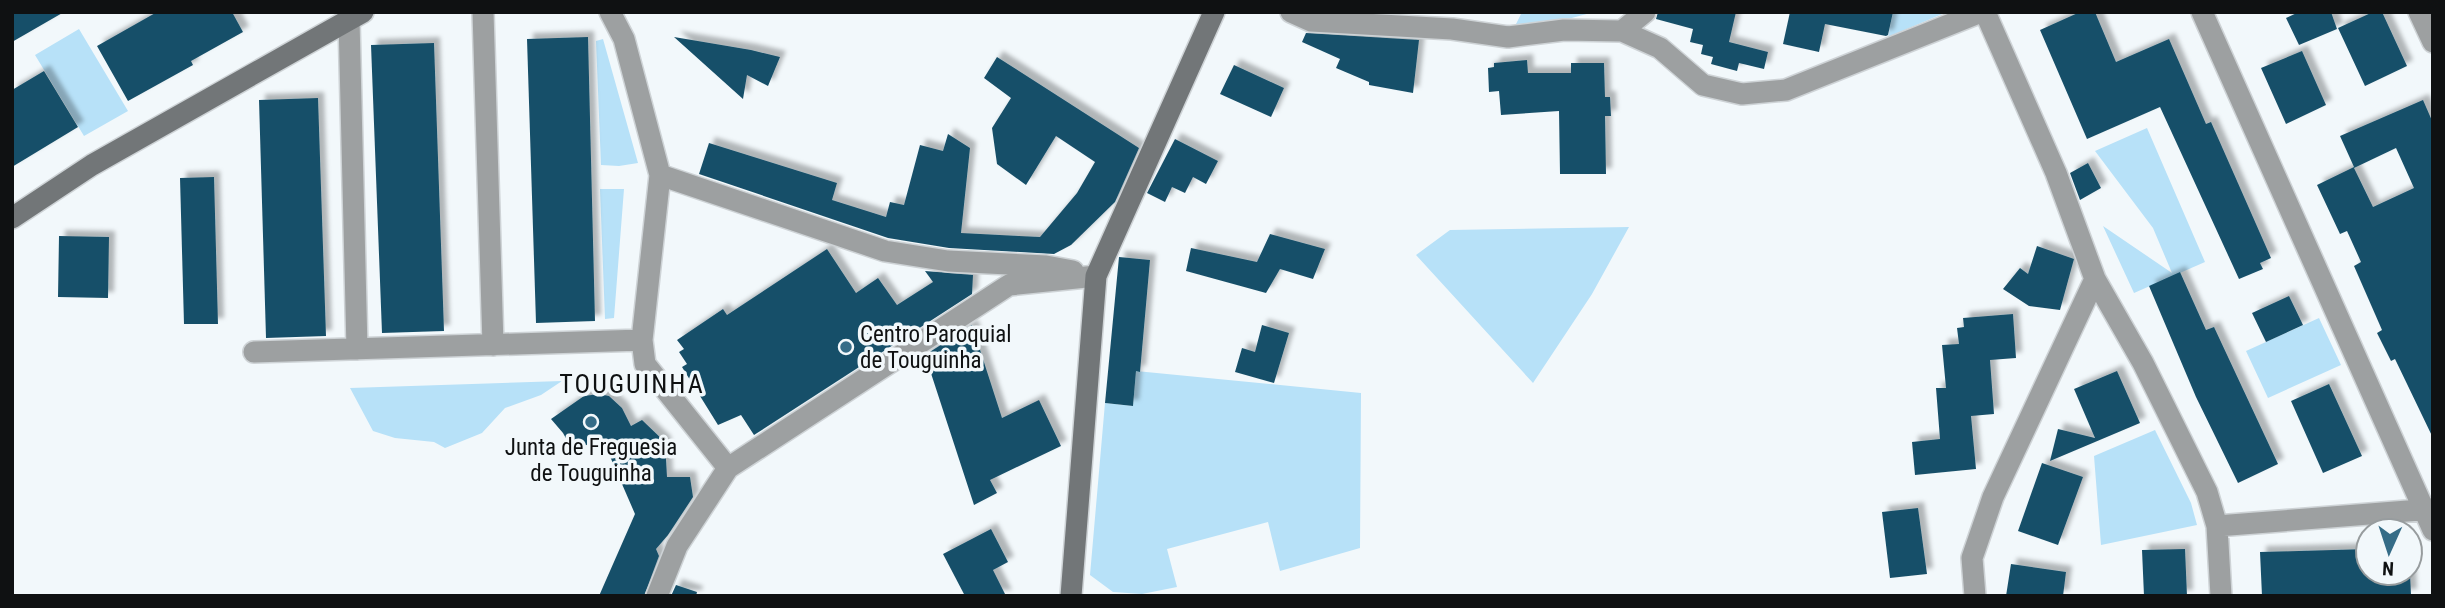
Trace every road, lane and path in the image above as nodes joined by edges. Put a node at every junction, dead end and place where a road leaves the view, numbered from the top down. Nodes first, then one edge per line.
1 (483, 12) edge
2 (610, 12) edge
3 (1214, 12) edge
4 (1291, 12) edge
5 (1646, 12) edge
6 (1983, 12) edge
7 (2202, 12) edge
8 (2419, 12) edge
9 (356, 16) edge
10 (1621, 22) edge
11 (2433, 42) edge
12 (660, 175) junction
13 (12, 218) edge
14 (1096, 276) junction
15 (2095, 279) junction
16 (642, 340) junction
17 (493, 345) junction
18 (357, 349) junction
19 (254, 352) dead end
20 (728, 468) junction
21 (2428, 510) edge
22 (2217, 526) junction
23 (2433, 530) edge
24 (657, 596) edge
25 (1071, 596) edge
26 (1975, 596) edge
27 (2221, 596) edge

1 - 17 street
2 - 12 street
3 - 14 street
4 - 10 street
5 - 10 street
6 - 10 street
6 - 15 street
7 - 21 street
8 - 11 street
9 - 13 street
9 - 18 street
12 - 14 street
12 - 16 street
14 - 20 street
14 - 25 street
15 - 22 street
15 - 26 street
16 - 17 street
16 - 20 street
17 - 18 street
18 - 19 street
20 - 24 street
21 - 22 street
21 - 23 street
22 - 27 street

